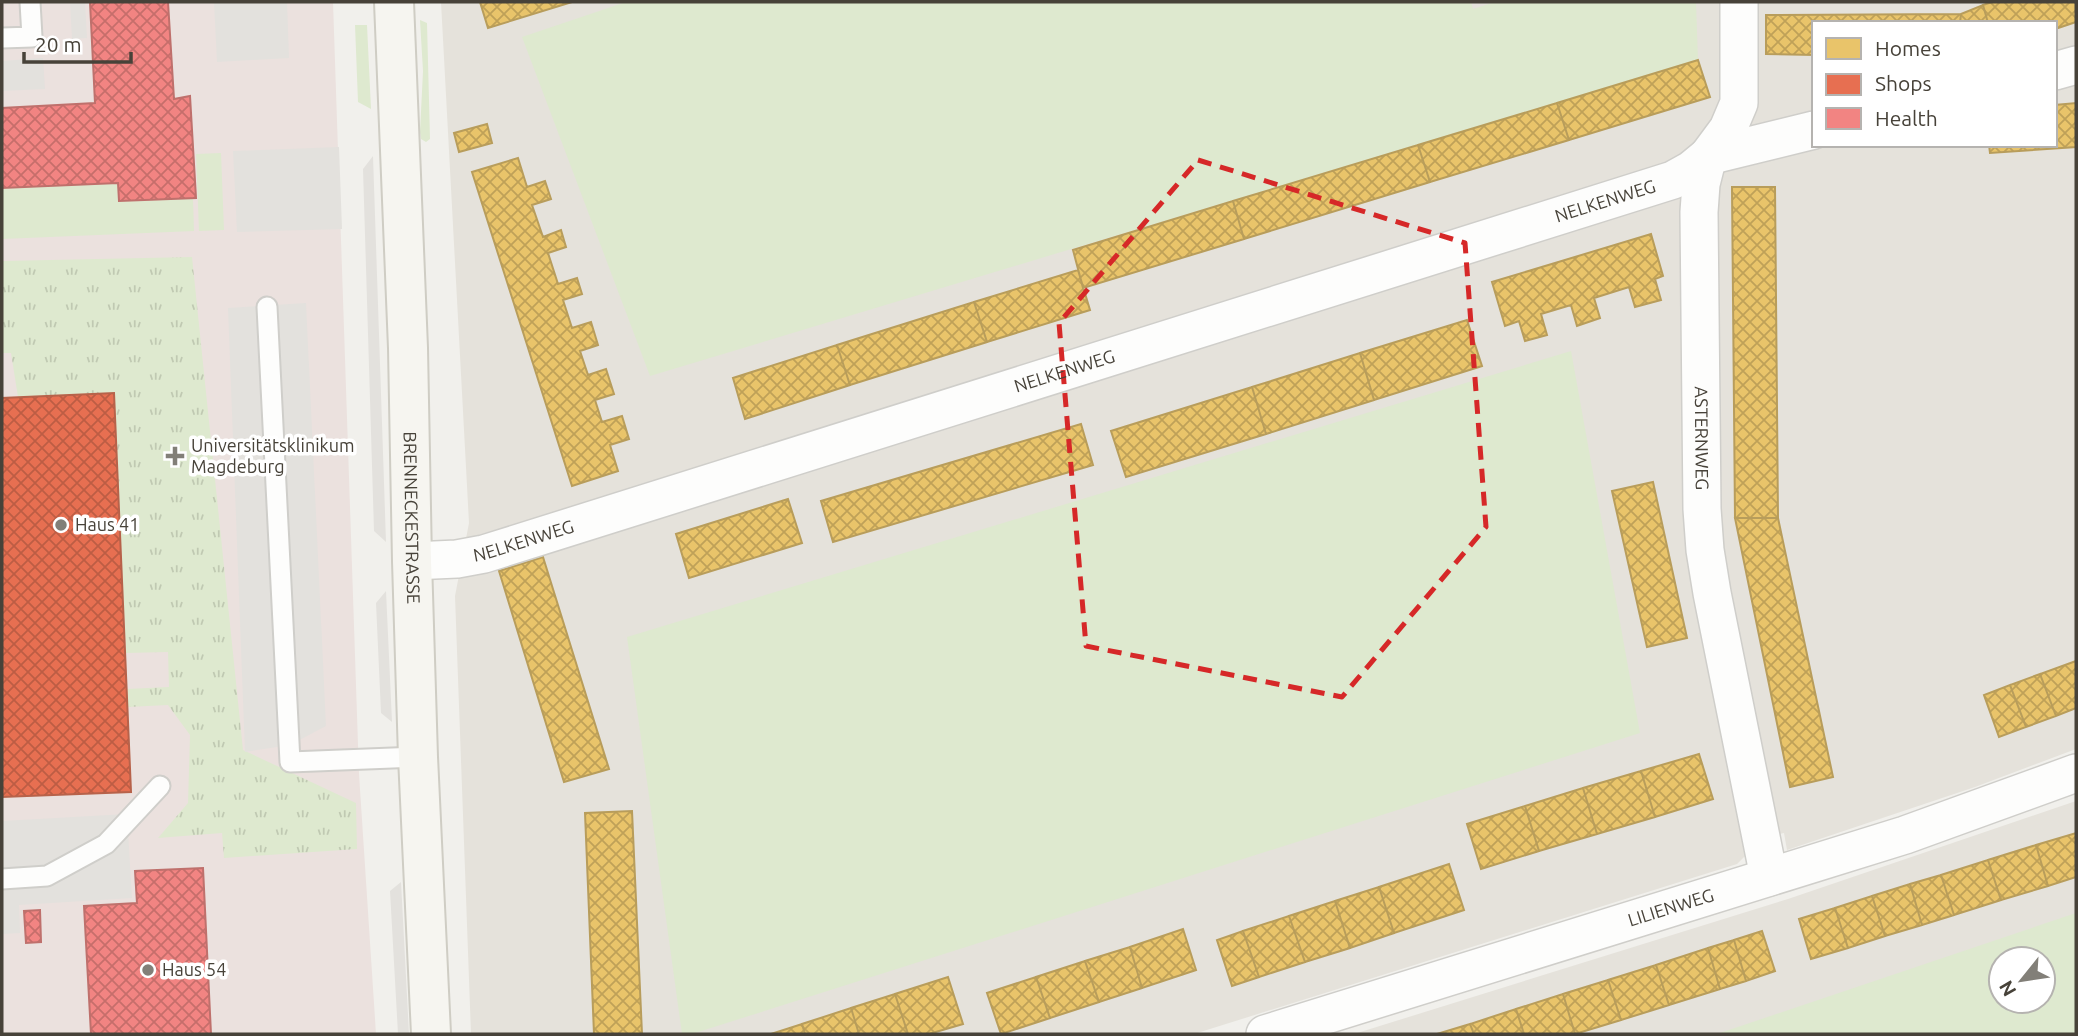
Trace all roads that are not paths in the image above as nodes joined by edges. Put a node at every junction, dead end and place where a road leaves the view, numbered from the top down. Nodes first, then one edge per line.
1 (30, 2) edge
2 (394, 2) edge
3 (1739, 2) edge
4 (2, 38) edge
5 (2076, 65) edge
6 (2057, 70) edge
7 (1812, 130) edge
8 (1708, 156) junction
9 (267, 307) dead end
10 (412, 561) junction
11 (418, 757) junction
12 (2076, 773) edge
13 (160, 786) dead end
14 (1769, 877) junction
15 (2, 878) edge
16 (431, 1034) edge
17 (1265, 1034) edge

1 - 4 lane
2 - 10 street, BRENNECKESTRASSE
3 - 8 street, ASTERNWEG
5 - 6 street
7 - 8 street
8 - 10 street, NELKENWEG
8 - 14 street, ASTERNWEG
9 - 11 lane
10 - 11 street, BRENNECKESTRASSE
11 - 16 street, BRENNECKESTRASSE
12 - 14 street, LILIENWEG
13 - 15 lane
14 - 17 street, LILIENWEG

